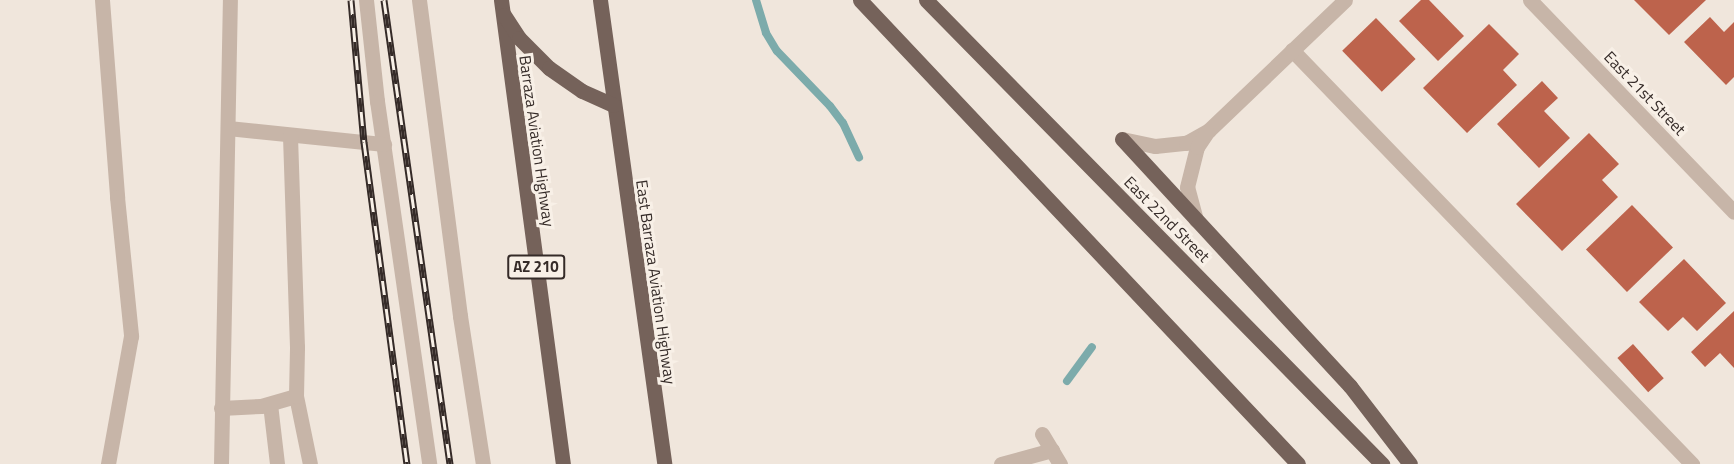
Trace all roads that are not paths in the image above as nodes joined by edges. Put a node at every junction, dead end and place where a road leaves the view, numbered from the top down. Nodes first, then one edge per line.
1 (102, 0) edge
2 (230, 0) edge
3 (366, 0) edge
4 (419, 0) edge
5 (600, 0) edge
6 (860, 0) edge
7 (926, 0) edge
8 (1345, 0) edge
9 (1530, 0) edge
10 (502, 7) edge
11 (1292, 50) junction
12 (613, 105) junction
13 (228, 128) junction
14 (1209, 130) junction
15 (290, 135) junction
16 (1122, 139) joint
17 (384, 144) junction
18 (1734, 212) edge
19 (1196, 220) junction
20 (296, 396) junction
21 (270, 404) junction
22 (221, 408) junction
23 (1042, 434) dead end
24 (1052, 450) junction
25 (108, 464) edge
26 (221, 464) edge
27 (277, 464) edge
28 (310, 464) edge
29 (429, 464) edge
30 (483, 464) edge
31 (563, 464) edge
32 (664, 464) edge
33 (1001, 464) edge
34 (1060, 464) edge
35 (1298, 464) edge
36 (1382, 464) edge
37 (1410, 464) edge
38 (1692, 464) edge

1 - 25 street
2 - 13 street
3 - 17 street
4 - 30 street
5 - 12 main road, East Barraza Aviation Highway
6 - 35 main road
7 - 36 main road, East 22nd Street
8 - 11 street
9 - 18 street, East 21st Street
10 - 12 main road
10 - 31 main road, Barraza Aviation Highway / AZ 210
11 - 14 street
11 - 38 street
12 - 32 main road, East Barraza Aviation Highway
13 - 15 street
13 - 22 street
14 - 16 street
14 - 19 street
15 - 17 street
15 - 20 street
16 - 19 main road
17 - 29 street
19 - 37 main road
20 - 21 street
20 - 28 street
21 - 22 street
21 - 27 street
22 - 26 street
23 - 24 street
24 - 33 street
24 - 34 street

